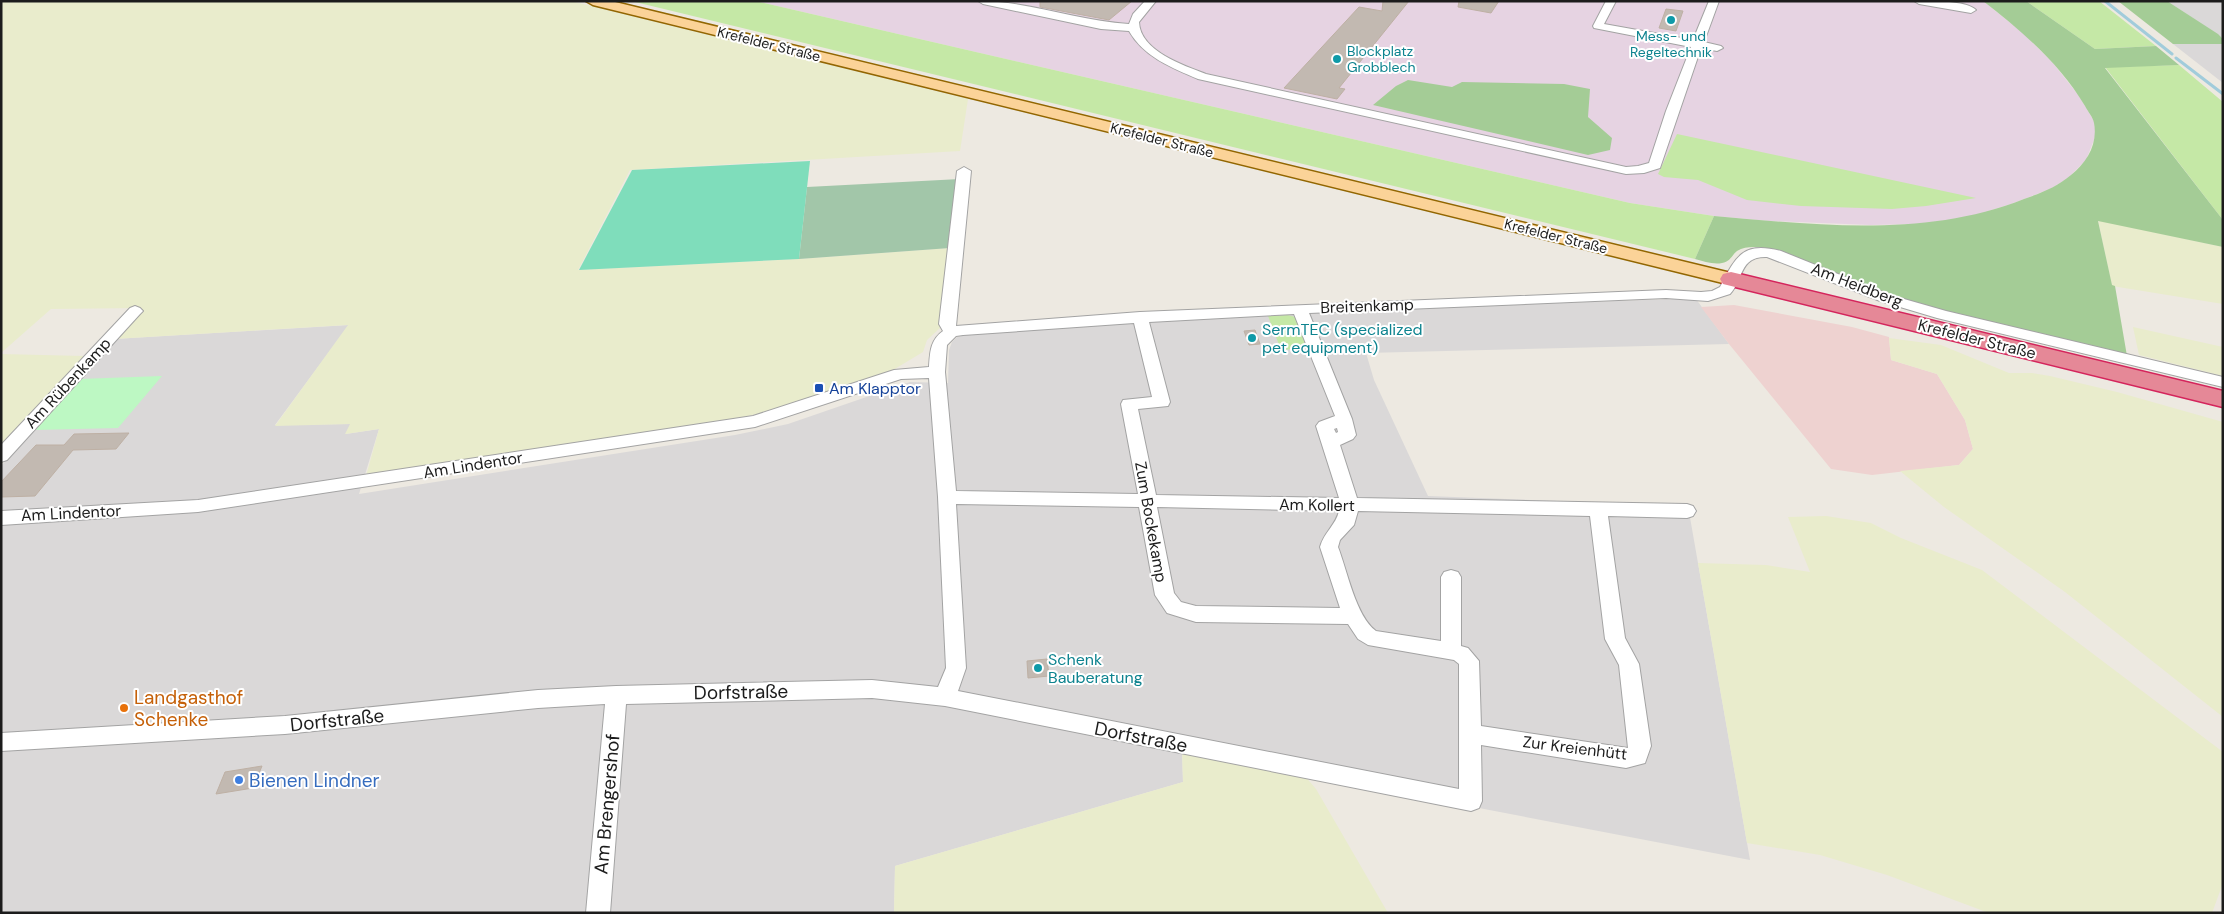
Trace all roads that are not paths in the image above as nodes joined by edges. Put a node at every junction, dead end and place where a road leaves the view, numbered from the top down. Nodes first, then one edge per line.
1 (593, 1) edge
2 (613, 1) edge
3 (983, 1) edge
4 (1151, 1) edge
5 (1611, 1) edge
6 (1714, 1) edge
7 (1919, 1) edge
8 (1971, 10) dead end
9 (1134, 28) junction
10 (1697, 45) junction
11 (1717, 48) dead end
12 (964, 171) dead end
13 (1732, 276) junction
14 (1300, 309) junction
15 (135, 311) dead end
16 (1140, 317) junction
17 (951, 332) junction
18 (937, 372) junction
19 (2223, 382) edge
20 (2223, 390) edge
21 (2223, 399) edge
22 (1, 456) edge
23 (947, 497) junction
24 (1147, 502) junction
25 (1350, 505) junction
26 (1598, 509) junction
27 (1687, 511) dead end
28 (1, 518) edge
29 (1451, 577) dead end
30 (1354, 616) junction
31 (1451, 651) junction
32 (616, 695) junction
33 (945, 698) junction
34 (1471, 734) junction
35 (1, 742) edge
36 (598, 913) edge

1 - 13 main road, Krefelder Straße
2 - 13 main road, Krefelder Straße
3 - 9 street
4 - 9 street
5 - 10 street
6 - 10 street
7 - 8 street
9 - 10 street
10 - 11 street
12 - 17 street
13 - 14 street, Breitenkamp
13 - 19 street, Am Heidberg
13 - 20 highway, Krefelder Straße
13 - 21 highway, Krefelder Straße
14 - 16 street, Breitenkamp
14 - 25 street
15 - 22 street, Am Rübenkamp
16 - 17 street, Breitenkamp
16 - 24 street, Zum Bockekamp
17 - 18 street
18 - 23 street
18 - 28 street, Am Lindentor
23 - 24 street, Am Kollert
23 - 33 street
24 - 25 street, Am Kollert
24 - 30 street, Zum Bockekamp
25 - 26 street, Am Kollert
25 - 30 street
26 - 27 street, Am Kollert
26 - 34 street, Zur Kreienhütt
29 - 31 street
30 - 31 street
31 - 34 street
32 - 33 street, Dorfstraße
32 - 35 street, Dorfstraße
32 - 36 street, Am Brengershof
33 - 34 street, Dorfstraße

